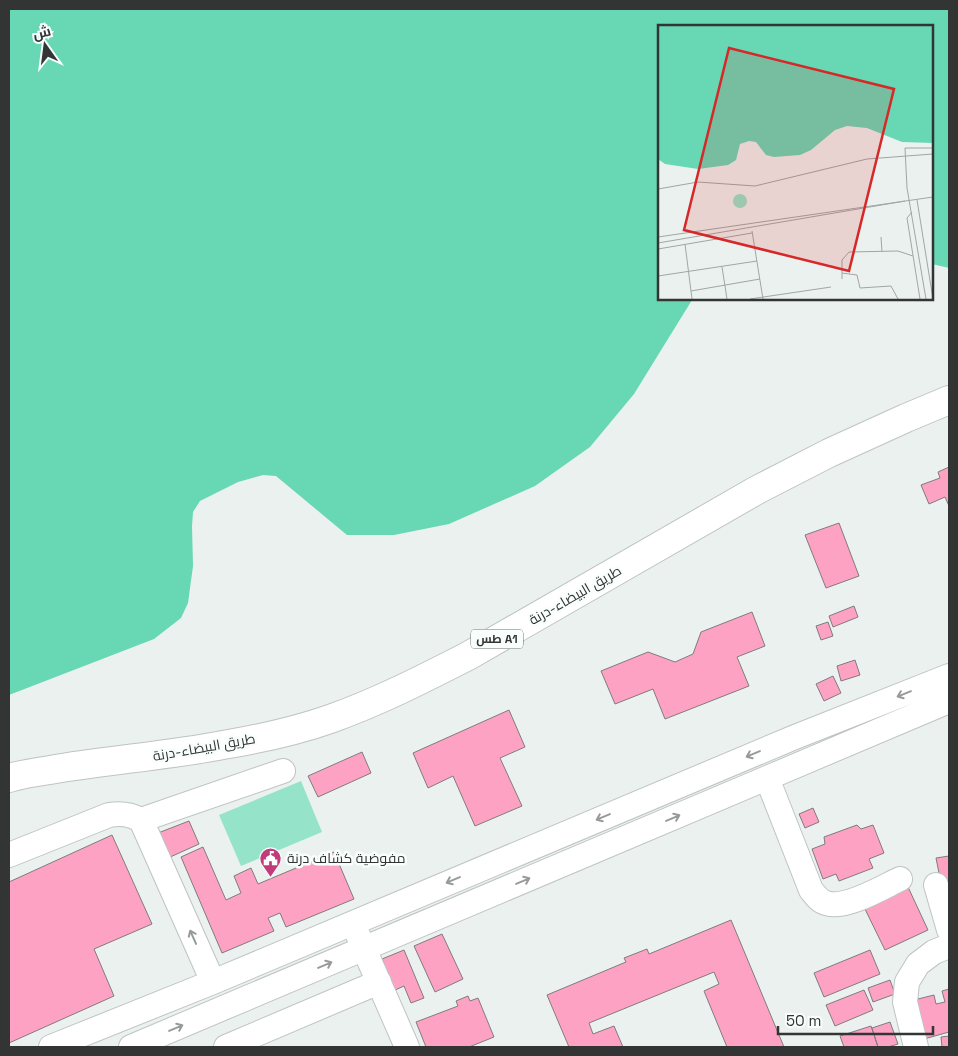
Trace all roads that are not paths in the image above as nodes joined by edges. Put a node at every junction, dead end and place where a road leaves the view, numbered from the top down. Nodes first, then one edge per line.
1 (949, 400) edge
2 (949, 676) edge
3 (949, 702) edge
4 (795, 737) junction
5 (806, 762) junction
6 (283, 772) dead end
7 (9, 778) edge
8 (767, 778) junction
9 (141, 820) junction
10 (9, 855) edge
11 (900, 879) dead end
12 (936, 885) dead end
13 (353, 922) junction
14 (949, 930) edge
15 (949, 946) edge
16 (364, 948) junction
17 (213, 982) junction
18 (379, 982) junction
19 (51, 1047) edge
20 (131, 1047) edge
21 (226, 1047) edge
22 (406, 1047) edge
23 (916, 1047) edge

1 - 7 highway, طريق البيضاء-درنة / طس A1
2 -> 4 street
3 - 5 street
4 - 5 street
4 -> 13 street
5 - 8 street
6 - 9 street
8 - 11 street
16 -> 8 street
9 - 10 street
17 -> 9 street
12 - 14 street
13 - 16 street
13 - 17 street
15 - 23 street
16 - 18 street
20 -> 16 street
17 - 19 street
18 - 21 street
18 - 22 street

